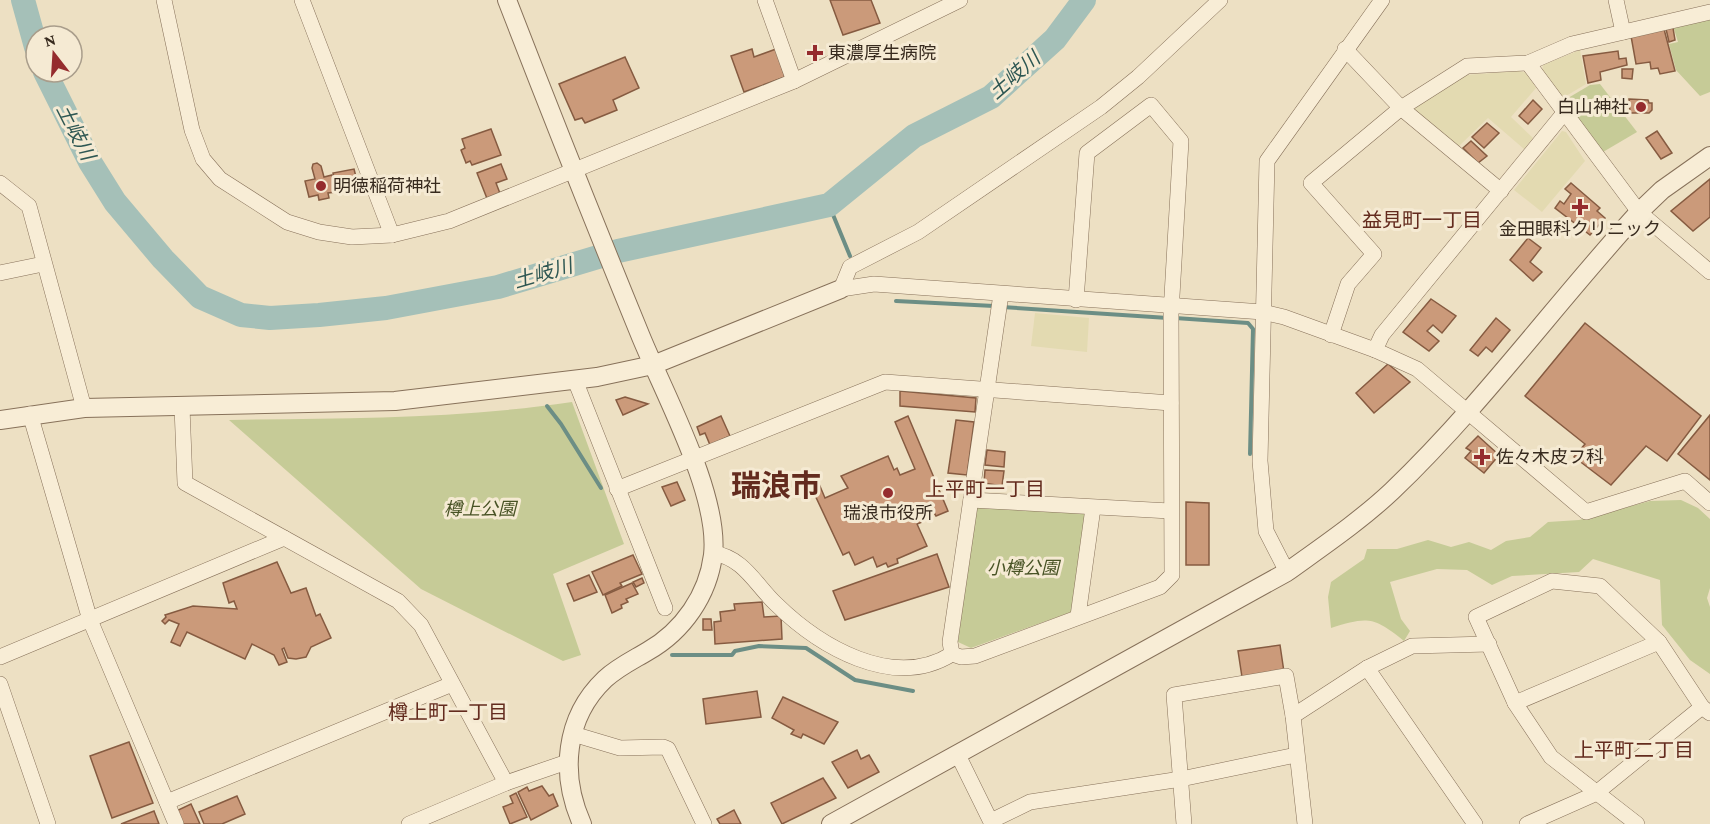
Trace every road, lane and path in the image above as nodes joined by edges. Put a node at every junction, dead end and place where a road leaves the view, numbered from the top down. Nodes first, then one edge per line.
1 (164, 0) edge
2 (302, 0) edge
3 (507, 0) edge
4 (765, 0) edge
5 (960, 0) edge
6 (1220, 0) edge
7 (1382, 0) edge
8 (1616, 0) edge
9 (1710, 12) edge
10 (1623, 32) junction
11 (1345, 49) junction
12 (1528, 63) junction
13 (794, 81) junction
14 (1401, 108) junction
15 (1564, 113) junction
16 (1710, 156) edge
17 (573, 171) junction
18 (0, 183) edge
19 (1500, 191) junction
20 (1639, 212) junction
21 (392, 235) junction
22 (44, 264) junction
23 (1710, 272) edge
24 (0, 273) edge
25 (841, 289) junction
26 (1076, 300) junction
27 (1000, 302) junction
28 (1263, 312) junction
29 (1171, 314) junction
30 (1331, 335) junction
31 (1375, 350) junction
32 (653, 365) junction
33 (575, 380) junction
34 (987, 391) junction
35 (1171, 403) junction
36 (182, 406) junction
37 (84, 408) junction
38 (30, 414) junction
39 (1467, 414) junction
40 (0, 420) edge
41 (694, 459) junction
42 (617, 489) junction
43 (970, 500) junction
44 (1710, 502) edge
45 (1094, 508) junction
46 (1170, 511) junction
47 (284, 538) junction
48 (713, 553) junction
49 (1287, 572) junction
50 (665, 608) dead end
51 (1078, 616) junction
52 (90, 620) junction
53 (1659, 642) junction
54 (1489, 645) junction
55 (952, 654) junction
56 (0, 657) edge
57 (1367, 668) junction
58 (0, 684) edge
59 (452, 684) junction
60 (1515, 703) junction
61 (1706, 710) edge
62 (1293, 716) junction
63 (573, 734) junction
64 (957, 755) junction
65 (1296, 755) junction
66 (567, 762) junction
67 (1181, 779) junction
68 (506, 783) junction
69 (1595, 794) junction
70 (167, 802) junction
71 (992, 822) edge
72 (1472, 823) edge
73 (48, 824) edge
74 (176, 824) edge
75 (409, 824) edge
76 (582, 824) edge
77 (704, 824) edge
78 (831, 824) edge
79 (1184, 824) edge
80 (1305, 824) edge
81 (1527, 824) edge
82 (1636, 824) edge

1 - 21 street
2 - 21 street
3 - 17 street
4 - 13 street
5 - 13 street
6 - 25 street
7 - 11 street
8 - 10 street
9 - 10 street
10 - 12 street
11 - 14 street
11 - 28 street
12 - 14 street
12 - 15 street
13 - 17 street
14 - 19 street
14 - 30 street
15 - 19 street
15 - 20 street
16 - 20 street
17 - 21 street
17 - 32 street
18 - 22 street
19 - 31 street
20 - 23 street
20 - 39 street
22 - 24 street
22 - 37 street
25 - 27 street
25 - 32 street
26 - 27 street
26 - 29 street
26 - 29 street
27 - 34 street
28 - 29 street
28 - 30 street
28 - 49 street
29 - 35 street
30 - 31 street
31 - 39 street
32 - 33 street
32 - 41 street
33 - 36 street
33 - 42 street
34 - 35 street
34 - 41 street
34 - 43 street
35 - 46 street
36 - 37 street
36 - 47 street
37 - 38 street
38 - 40 street
38 - 52 street
39 - 44 street
39 - 49 street
41 - 42 street
41 - 48 street
42 - 50 street
43 - 45 street
43 - 55 street
45 - 46 street
45 - 51 street
46 - 51 street
47 - 52 street
47 - 59 street
48 - 55 street
48 - 63 street
49 - 64 street
51 - 55 street
52 - 56 street
52 - 70 street
53 - 54 street
53 - 60 street
53 - 61 street
54 - 57 street
54 - 60 street
57 - 62 street
57 - 72 street
58 - 73 street
59 - 68 street
59 - 70 street
60 - 69 street
61 - 69 street
62 - 65 street
62 - 67 street
63 - 66 street
63 - 77 street
64 - 71 street
64 - 78 street
65 - 67 street
65 - 80 street
66 - 68 street
66 - 76 street
67 - 71 street
67 - 79 street
68 - 75 street
69 - 81 street
69 - 82 street
70 - 74 street

